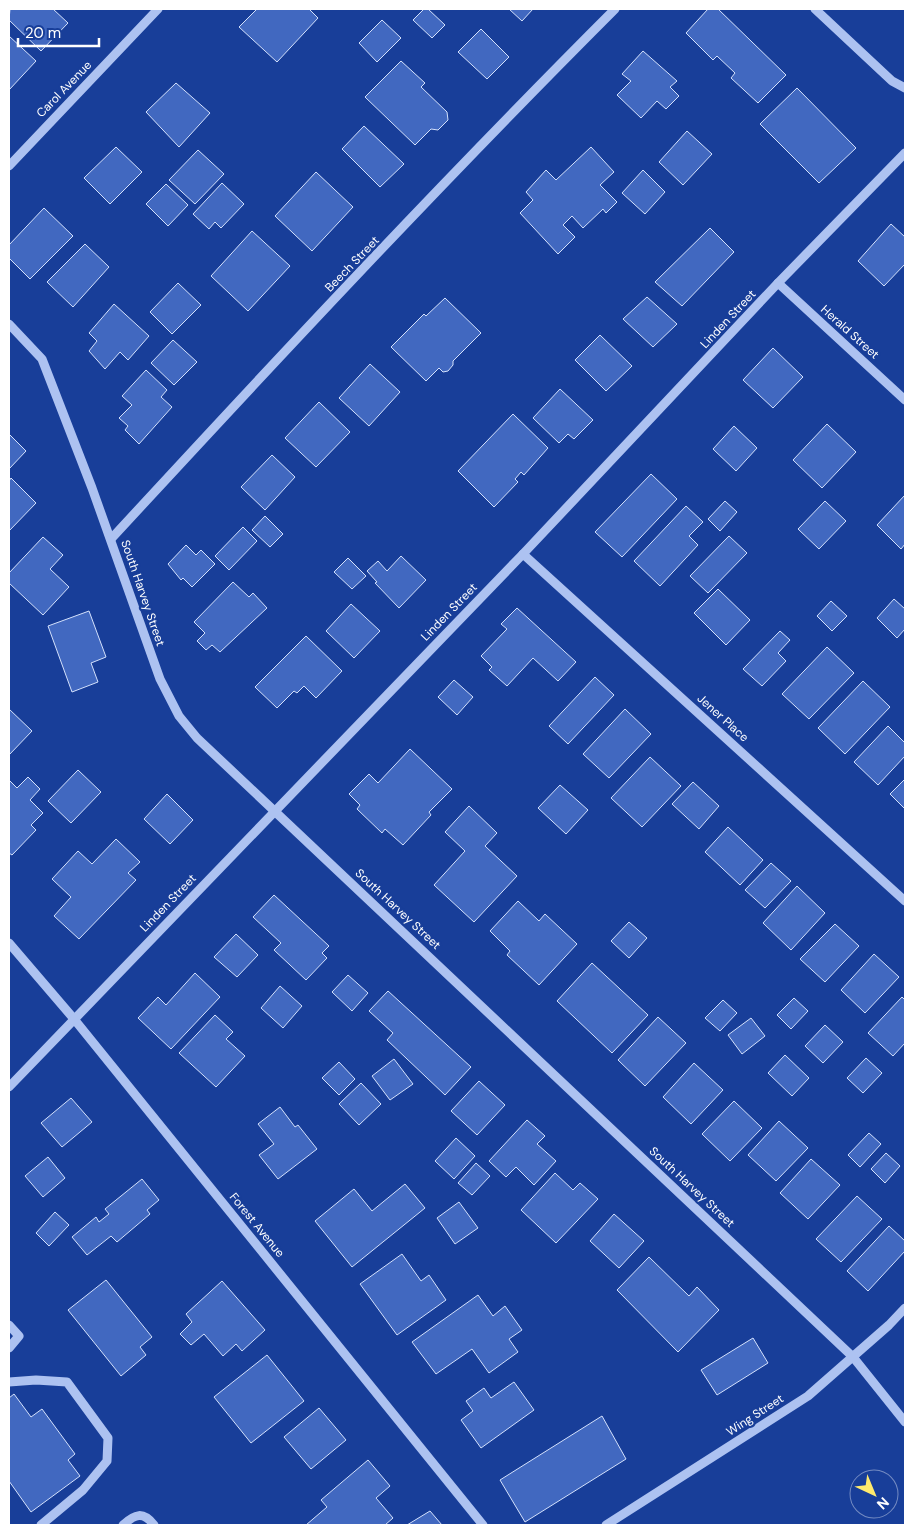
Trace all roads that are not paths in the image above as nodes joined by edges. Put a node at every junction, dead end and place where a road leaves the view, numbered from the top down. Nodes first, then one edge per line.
1 (158, 9) edge
2 (615, 9) edge
3 (815, 9) edge
4 (905, 88) edge
5 (905, 153) edge
6 (9, 166) edge
7 (778, 283) junction
8 (9, 324) edge
9 (905, 400) edge
10 (111, 539) junction
11 (523, 554) junction
12 (274, 810) junction
13 (905, 901) edge
14 (9, 943) edge
15 (74, 1019) junction
16 (9, 1087) edge
17 (905, 1308) edge
18 (9, 1326) edge
19 (9, 1348) edge
20 (853, 1357) junction
21 (9, 1382) edge
22 (905, 1422) edge
23 (41, 1525) edge
24 (123, 1525) edge
25 (154, 1525) edge
26 (483, 1525) edge
27 (606, 1525) edge

1 - 6 street, Carol Avenue
2 - 10 street, Beech Street
3 - 4 street
5 - 7 street, Linden Street
7 - 9 street, Herald Street
7 - 11 street, Linden Street
8 - 10 street, South Harvey Street
10 - 12 street, South Harvey Street
11 - 12 street, Linden Street
11 - 13 street, Jener Place
12 - 15 street, Linden Street
12 - 20 street, South Harvey Street
14 - 15 street, Forest Avenue
15 - 16 street, Linden Street
15 - 26 street, Forest Avenue
17 - 20 street, Wing Street
18 - 19 street
20 - 22 street, South Harvey Street
20 - 27 street, Wing Street
21 - 23 street
24 - 25 street

